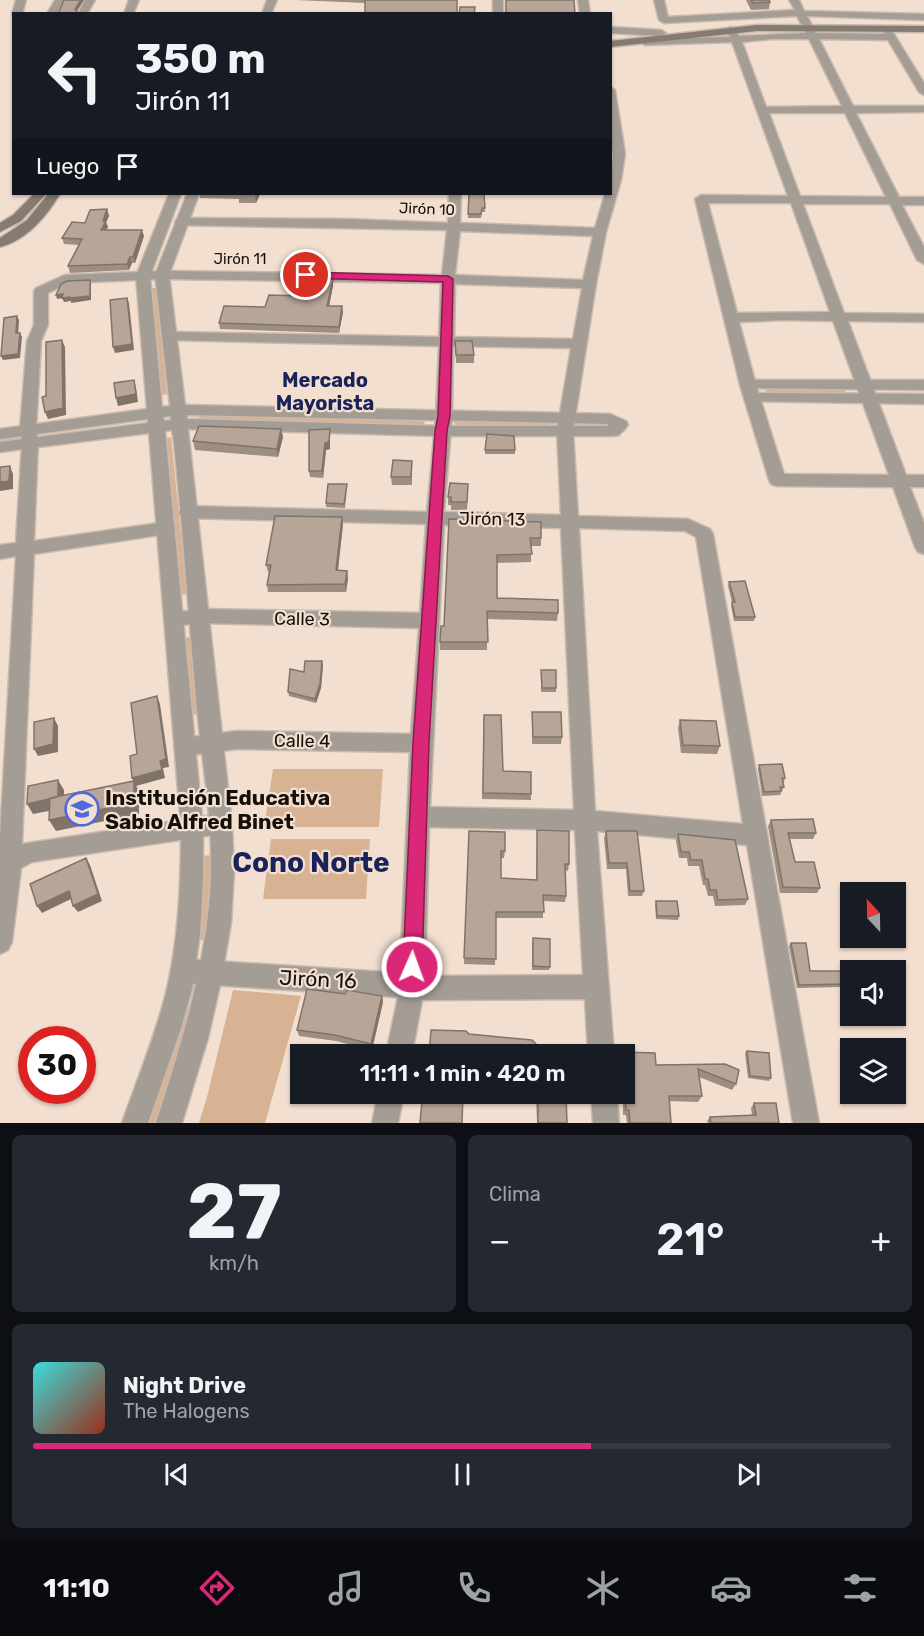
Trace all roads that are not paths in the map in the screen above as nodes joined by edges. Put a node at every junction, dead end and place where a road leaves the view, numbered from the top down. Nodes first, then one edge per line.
1 (659, 0) edge
2 (794, 0) edge
3 (871, 6) dead end
4 (924, 17) edge
5 (729, 23) junction
6 (807, 24) junction
7 (924, 24) edge
8 (883, 26) junction
9 (924, 29) edge
10 (612, 30) edge
11 (661, 33) junction
12 (612, 38) edge
13 (645, 42) joint
14 (612, 44) edge
15 (924, 92) edge
16 (612, 100) edge
17 (924, 109) edge
18 (762, 110) junction
19 (848, 110) junction
20 (613, 180) edge
21 (39, 195) edge
22 (53, 195) edge
23 (175, 195) edge
24 (192, 195) edge
25 (455, 195) edge
26 (609, 195) edge
27 (795, 199) junction
28 (895, 201) junction
29 (924, 201) edge
30 (172, 222) junction
31 (454, 226) junction
32 (0, 228) edge
33 (600, 232) junction
34 (0, 243) edge
35 (924, 260) edge
36 (152, 275) junction
37 (448, 279) junction
38 (589, 284) junction
39 (838, 316) junction
40 (730, 318) junction
41 (924, 318) edge
42 (169, 336) junction
43 (446, 343) junction
44 (581, 344) junction
45 (924, 385) edge
46 (866, 391) junction
47 (750, 392) junction
48 (924, 399) edge
49 (178, 417) junction
50 (157, 419) junction
51 (442, 423) junction
52 (566, 424) junction
53 (611, 425) dead end
54 (0, 434) edge
55 (29, 436) junction
56 (0, 447) edge
57 (900, 481) junction
58 (924, 481) edge
59 (188, 512) junction
60 (436, 519) junction
61 (568, 520) junction
62 (166, 528) junction
63 (924, 547) edge
64 (25, 548) junction
65 (0, 552) edge
66 (199, 616) junction
67 (174, 619) junction
68 (430, 621) junction
69 (210, 742) junction
70 (421, 743) junction
71 (184, 747) junction
72 (418, 817) junction
73 (585, 820) junction
74 (220, 824) junction
75 (192, 828) junction
76 (756, 836) junction
77 (5, 861) edge
78 (0, 942) edge
79 (183, 971) junction
80 (212, 973) junction
81 (596, 987) junction
82 (412, 988) junction
83 (401, 1044) edge
84 (600, 1044) edge
85 (389, 1104) edge
86 (605, 1104) edge
87 (135, 1123) edge
88 (169, 1123) edge
89 (385, 1123) edge
90 (606, 1123) edge
91 (806, 1123) edge

1 - 5 street
2 - 6 street
3 - 8 street
4 - 8 street
5 - 6 street
5 - 6 main road
5 - 11 main road
5 - 13 street
5 - 18 street
6 - 8 street
6 - 8 main road
6 - 19 street
7 - 8 main road
8 - 9 main road
8 - 15 street
10 - 11 street
11 - 12 main road
13 - 14 main road
16 - 20 street
17 - 19 street
18 - 19 street
18 - 27 street
19 - 28 street
21 - 32 main road
22 - 34 main road
23 - 30 street
24 - 30 street
25 - 31 street
26 - 33 street
27 - 28 street
27 - 39 street
27 - 40 street
28 - 29 street
28 - 35 street
30 - 31 street, Jirón 10
30 - 36 street
31 - 33 street, Jirón 10
31 - 37 street
33 - 38 street
36 - 37 street, Jirón 11
36 - 42 street
36 - 50 street
36 - 55 street, Jirón 11
37 - 38 street, Jirón 11
37 - 43 street
38 - 44 street
39 - 40 street
39 - 41 street
39 - 46 street
40 - 47 street
42 - 43 street
42 - 49 street
43 - 44 street
43 - 51 street
44 - 52 street
45 - 46 street
46 - 47 street
46 - 48 street
46 - 57 street
47 - 57 street
49 - 50 street
49 - 51 street
49 - 59 street
50 - 55 street
50 - 62 street
51 - 52 street
51 - 60 street
52 - 53 street
52 - 61 street
54 - 55 street
55 - 56 street
55 - 64 street
57 - 58 street
57 - 63 street
59 - 60 street, Jirón 13
59 - 66 street
60 - 61 street, Jirón 13
60 - 68 street
61 - 73 street
61 - 76 street, Jirón 13
62 - 64 street
62 - 67 street
64 - 65 street
64 - 77 street
66 - 67 street, Calle 3
66 - 68 street, Calle 3
66 - 69 street
67 - 71 street
68 - 70 street
69 - 70 street, Calle 4
69 - 71 street, Calle 4
69 - 74 street
70 - 72 street
71 - 75 street
72 - 73 street
72 - 82 street
73 - 76 street
73 - 81 street
74 - 75 street
74 - 80 street
75 - 77 street
75 - 79 street
76 - 91 street
77 - 78 street
79 - 80 street, Jirón 16
79 - 87 street
80 - 82 street, Jirón 16
80 - 88 street
81 - 82 street, Jirón 16
81 - 84 street
82 - 83 street
85 - 89 street
86 - 90 street

